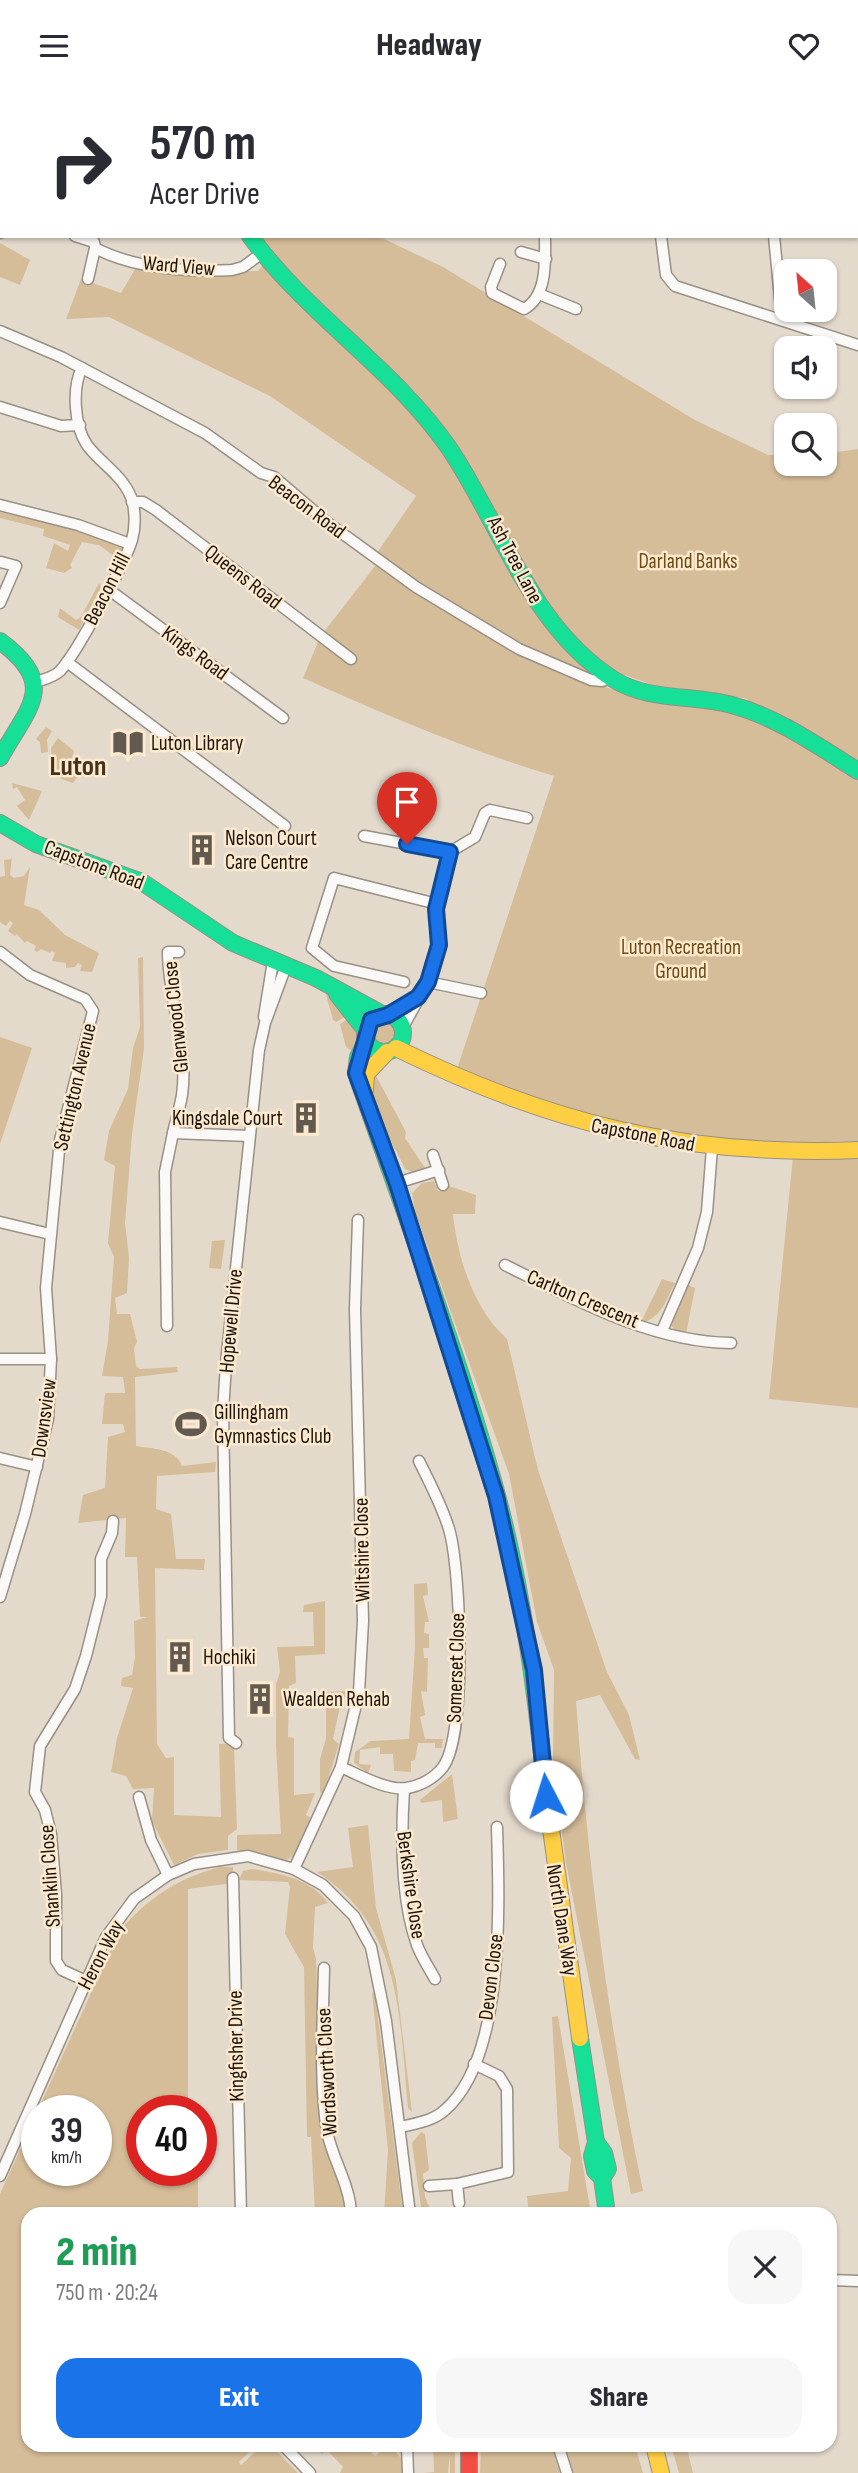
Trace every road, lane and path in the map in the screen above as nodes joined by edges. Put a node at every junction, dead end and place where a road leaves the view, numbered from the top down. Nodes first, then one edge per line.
1 (81, 238) edge
2 (251, 238) edge
3 (545, 238) edge
4 (661, 238) edge
5 (774, 238) edge
6 (94, 248) junction
7 (521, 251) dead end
8 (262, 254) junction
9 (547, 259) junction
10 (776, 259) edge
11 (500, 264) dead end
12 (88, 279) dead end
13 (539, 294) junction
14 (576, 309) dead end
15 (774, 316) edge
16 (791, 322) edge
17 (2, 334) edge
18 (858, 345) edge
19 (82, 368) junction
20 (0, 407) edge
21 (80, 425) junction
22 (132, 502) junction
23 (0, 505) edge
24 (130, 544) junction
25 (1, 562) edge
26 (108, 589) junction
27 (0, 603) edge
28 (0, 641) edge
29 (351, 659) dead end
30 (67, 662) junction
31 (611, 677) junction
32 (36, 682) junction
33 (283, 717) dead end
34 (0, 758) edge
35 (858, 771) edge
36 (527, 818) dead end
37 (0, 823) edge
38 (285, 826) dead end
39 (364, 836) dead end
40 (450, 852) junction
41 (437, 904) junction
42 (0, 952) edge
43 (179, 952) dead end
44 (280, 963) junction
45 (404, 982) dead end
46 (428, 982) junction
47 (333, 990) junction
48 (481, 993) dead end
49 (418, 997) junction
50 (385, 1015) junction
51 (403, 1029) junction
52 (366, 1036) junction
53 (391, 1050) junction
54 (438, 1070) junction
55 (365, 1093) junction
56 (173, 1133) junction
57 (249, 1136) junction
58 (712, 1148) junction
59 (858, 1150) edge
60 (433, 1155) dead end
61 (439, 1170) junction
62 (397, 1184) junction
63 (443, 1185) dead end
64 (358, 1220) dead end
65 (0, 1222) edge
66 (50, 1234) junction
67 (505, 1265) dead end
68 (171, 1318) dead end
69 (662, 1331) junction
70 (731, 1343) dead end
71 (0, 1359) edge
72 (51, 1359) junction
73 (0, 1458) edge
74 (419, 1461) dead end
75 (37, 1467) junction
76 (113, 1521) dead end
77 (5, 1560) edge
78 (0, 1597) edge
79 (236, 1743) dead end
80 (341, 1767) junction
81 (404, 1789) junction
82 (139, 1797) dead end
83 (497, 1827) dead end
84 (294, 1869) junction
85 (168, 1875) junction
86 (233, 1878) dead end
87 (324, 1968) dead end
88 (435, 1979) dead end
89 (86, 1982) junction
90 (474, 2064) junction
91 (401, 2127) junction
92 (0, 2176) edge
93 (457, 2184) junction
94 (429, 2186) dead end
95 (459, 2203) dead end
96 (241, 2207) edge
97 (350, 2207) edge
98 (409, 2207) edge
99 (606, 2207) edge
100 (837, 2280) edge
101 (858, 2281) edge
102 (290, 2452) edge
103 (407, 2452) edge
104 (469, 2452) edge
105 (560, 2452) edge
106 (656, 2452) edge
107 (310, 2473) edge
108 (408, 2473) edge
109 (469, 2473) edge
110 (567, 2473) edge
111 (661, 2473) edge

1 - 6 street, Ward View
2 - 8 street, Ash Tree Lane
3 - 9 street
4 - 15 street
5 - 10 street
6 - 8 street, Ward View
6 - 12 street
7 - 9 street
8 - 31 street, Ash Tree Lane
9 - 13 street
11 - 13 street
13 - 14 street
16 - 18 street
17 - 19 street, Beacon Road
19 - 21 street
19 - 31 street, Beacon Road
20 - 21 street
21 - 22 street
22 - 24 street, Beacon Hill
22 - 29 street, Queens Road
23 - 24 street
24 - 26 street, Beacon Hill
25 - 27 street
26 - 30 street, Beacon Hill
26 - 33 street, Kings Road
28 - 32 street
30 - 32 street, Beacon Hill
30 - 38 street
31 - 35 street, Ash Tree Lane
32 - 34 street
36 - 40 street
37 - 44 street, Capstone Road
39 - 40 street
40 - 41 street
41 - 45 street
41 - 46 street
42 - 66 street, Settington Avenue
43 - 56 street, Glenwood Close
44 - 47 street, Capstone Road
44 - 57 street, Hopewell Drive
46 - 48 street
46 - 49 street
47 - 50 street, Capstone Road
47 - 52 street, Capstone Road
49 - 50 street
49 - 51 street
50 - 51 street
50 - 52 street
51 - 53 street
51 - 54 street, Capstone Road
52 - 53 street
52 - 55 street, North Dane Way
53 - 54 street, Capstone Road
53 - 55 street
54 - 58 street, Capstone Road
55 - 62 street, North Dane Way
56 - 57 street
56 - 68 street, Glenwood Close
57 - 79 street, Hopewell Drive
58 - 59 street, Capstone Road
58 - 69 street, Carlton Crescent
60 - 61 street
61 - 62 street
61 - 63 street
62 - 99 street, North Dane Way
64 - 80 street, Wiltshire Close
65 - 66 street
66 - 72 street, Downsview
67 - 69 street, Carlton Crescent
69 - 70 street, Carlton Crescent
71 - 72 street
72 - 75 street, Downsview
73 - 75 street
74 - 81 street, Somerset Close
75 - 77 street, Downsview
76 - 89 street, Shanklin Close
77 - 78 street, Downsview
80 - 81 street
80 - 84 street, Wiltshire Close
81 - 88 street, Berkshire Close
82 - 85 street
83 - 90 street, Devon Close
84 - 85 street, Heron Way
84 - 91 street, Heron Way
85 - 89 street, Heron Way
86 - 96 street, Kingfisher Drive
87 - 97 street, Wordsworth Close
89 - 92 street, Heron Way
90 - 91 street, Devon Close
90 - 93 street
91 - 98 street, Heron Way
93 - 94 street
93 - 95 street
100 - 101 street
102 - 107 street
103 - 108 street
104 - 109 street
105 - 110 street
106 - 111 street

